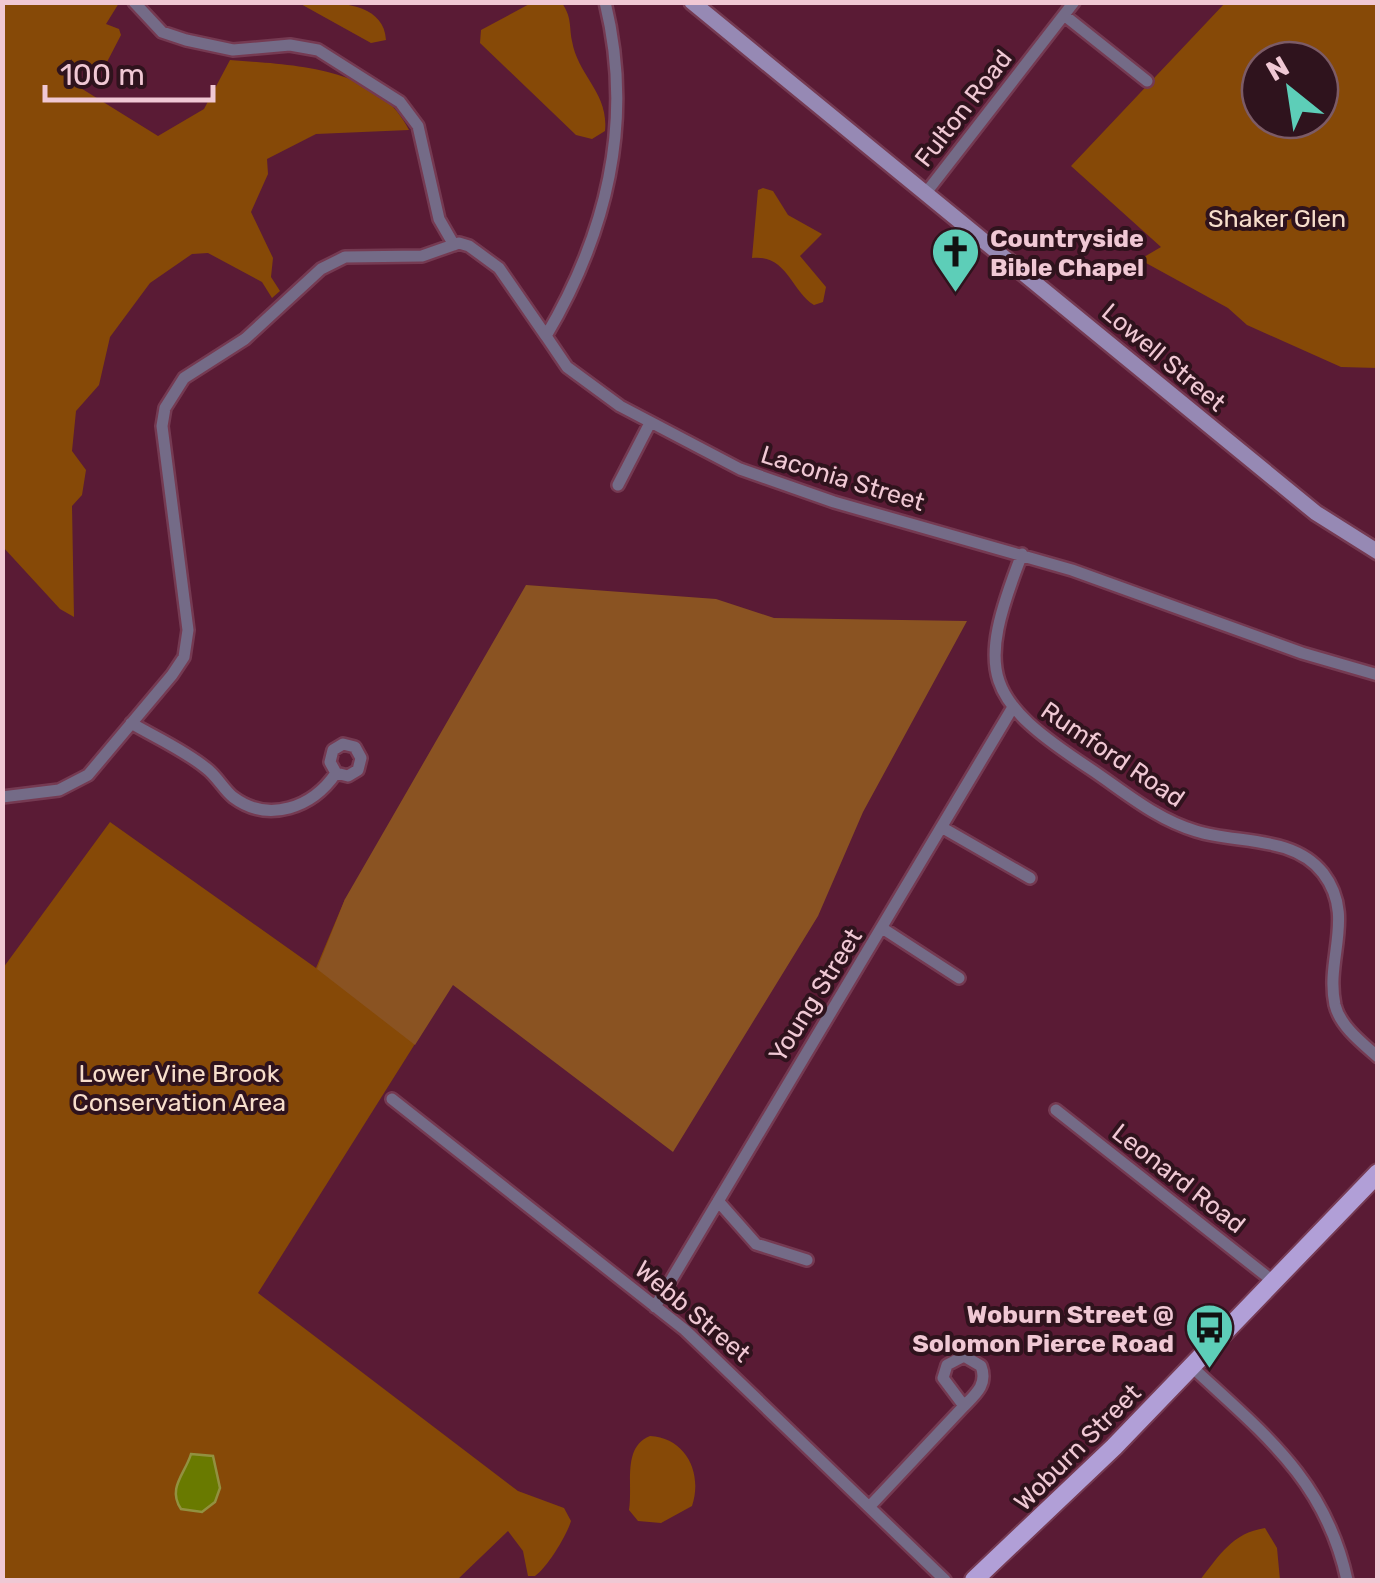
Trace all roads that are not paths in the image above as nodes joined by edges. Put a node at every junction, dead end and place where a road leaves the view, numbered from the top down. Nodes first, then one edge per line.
1 (134, 2) edge
2 (604, 2) edge
3 (692, 2) edge
4 (1074, 2) edge
5 (1064, 14) junction
6 (1146, 81) dead end
7 (925, 194) junction
8 (454, 245) junction
9 (546, 336) junction
10 (650, 423) junction
11 (618, 485) dead end
12 (1378, 552) edge
13 (1022, 554) junction
14 (1378, 675) edge
15 (1013, 708) junction
16 (131, 723) junction
17 (336, 772) dead end
18 (2, 797) edge
19 (943, 828) junction
20 (1030, 878) dead end
21 (882, 928) junction
22 (958, 978) dead end
23 (1378, 1057) edge
24 (392, 1099) dead end
25 (1056, 1110) dead end
26 (1378, 1173) edge
27 (718, 1201) junction
28 (807, 1260) dead end
29 (1274, 1282) junction
30 (654, 1307) junction
31 (1192, 1367) junction
32 (964, 1406) dead end
33 (870, 1506) junction
34 (945, 1580) edge
35 (974, 1580) edge
36 (1347, 1580) edge

1 - 8 street
2 - 9 street
3 - 7 main road, Lowell Street
4 - 5 street, Fulton Road
5 - 6 street
5 - 7 street, Fulton Road
7 - 12 main road, Lowell Street
8 - 9 street, Laconia Street
8 - 16 street
9 - 10 street, Laconia Street
10 - 11 street
10 - 13 street, Laconia Street
13 - 14 street, Laconia Street
13 - 15 street, Rumford Road
15 - 19 street, Young Street
15 - 23 street, Rumford Road
16 - 17 street
16 - 18 street
19 - 20 street
19 - 21 street, Young Street
21 - 22 street
21 - 27 street, Young Street
24 - 30 street, Webb Street
25 - 29 street, Leonard Road
26 - 29 main road, Woburn Street
27 - 28 street
27 - 30 street, Young Street
29 - 31 main road, Woburn Street
30 - 33 street, Webb Street
31 - 35 main road, Woburn Street
31 - 36 street
32 - 33 street
33 - 34 street, Webb Street

